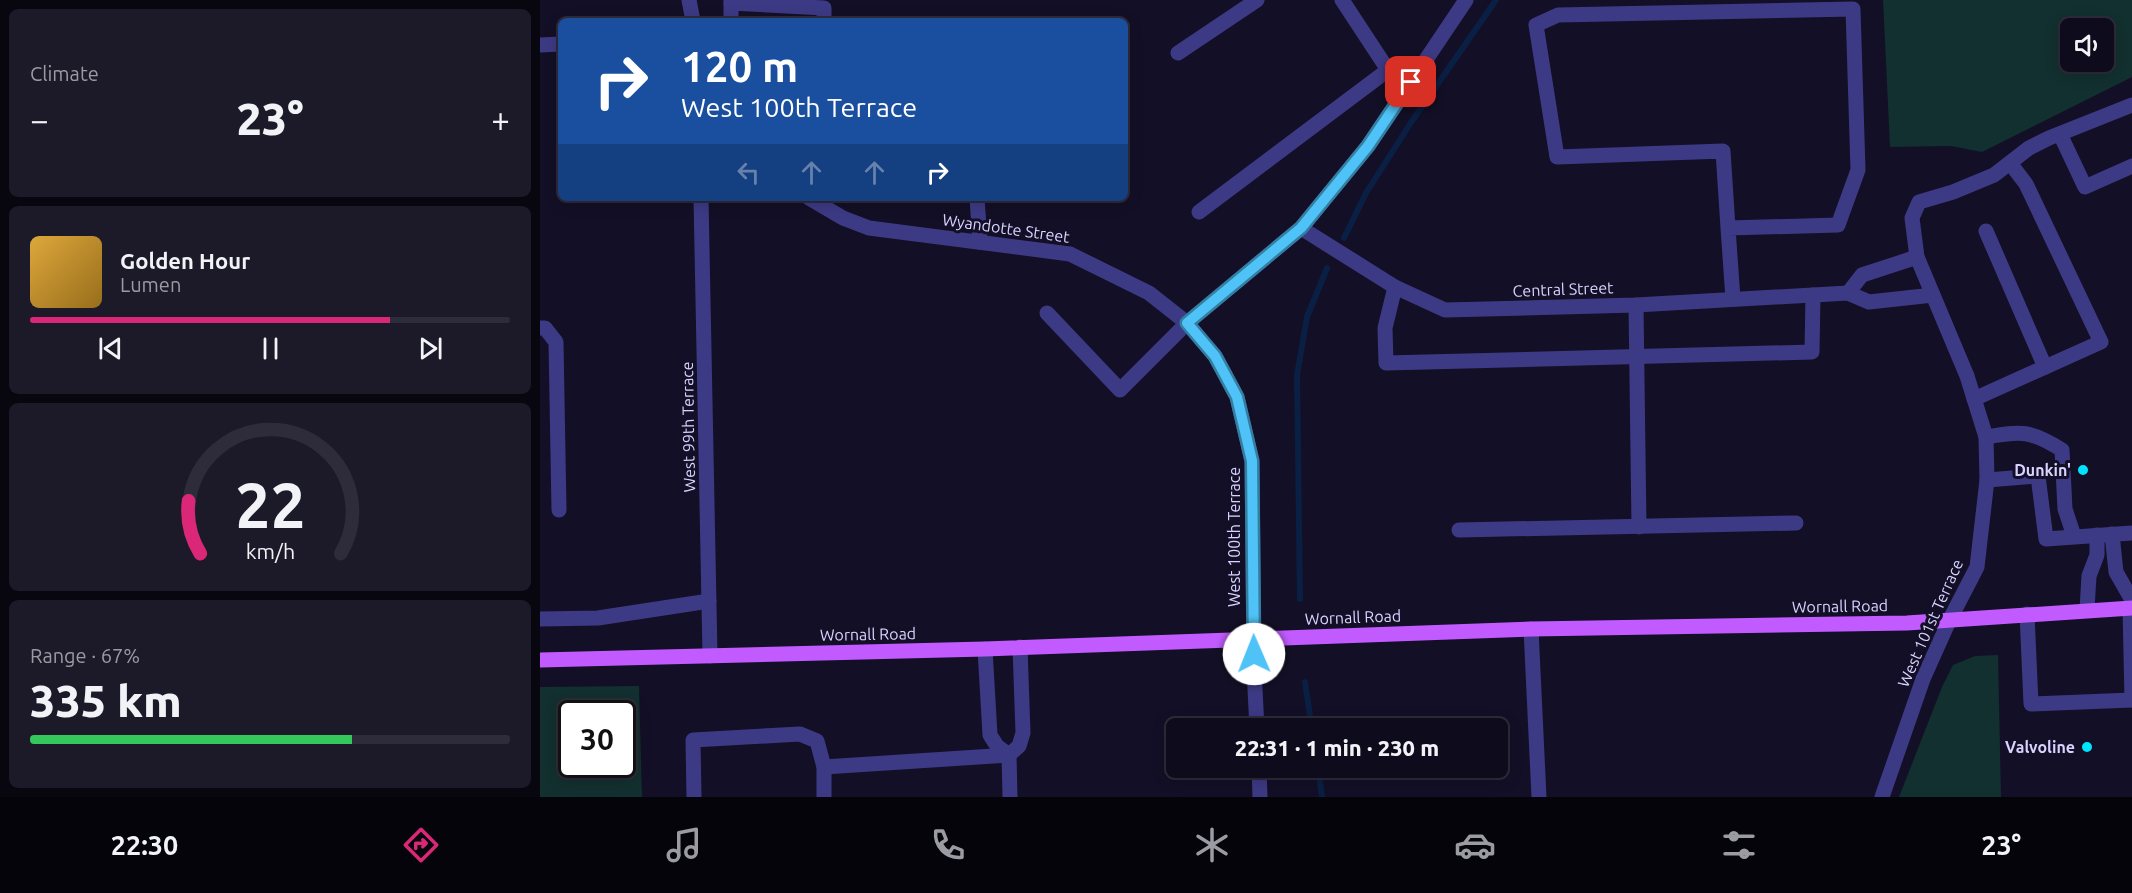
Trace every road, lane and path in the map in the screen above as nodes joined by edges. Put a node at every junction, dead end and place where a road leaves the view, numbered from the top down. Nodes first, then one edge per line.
1 (688, 0) edge
2 (1257, 0) edge
3 (1342, 0) edge
4 (1466, 0) edge
5 (731, 2) edge
6 (692, 18) edge
7 (732, 18) edge
8 (824, 18) edge
9 (558, 44) edge
10 (540, 45) edge
11 (1178, 53) dead end
12 (1388, 70) junction
13 (1411, 82) junction
14 (2132, 105) edge
15 (2060, 134) junction
16 (2010, 163) junction
17 (2132, 166) edge
18 (701, 201) edge
19 (977, 201) edge
20 (825, 202) edge
21 (1199, 212) dead end
22 (1301, 228) junction
23 (1728, 228) junction
24 (1986, 231) dead end
25 (980, 242) junction
26 (1917, 257) junction
27 (1395, 287) junction
28 (1848, 292) junction
29 (1813, 295) junction
30 (1933, 295) junction
31 (1733, 299) junction
32 (1636, 305) junction
33 (1047, 313) dead end
34 (1187, 323) junction
35 (540, 328) edge
36 (1637, 356) junction
37 (2045, 367) junction
38 (1974, 399) junction
39 (1986, 437) junction
40 (1987, 480) junction
41 (559, 510) dead end
42 (1797, 523) dead end
43 (1639, 527) junction
44 (1459, 530) dead end
45 (2132, 533) edge
46 (2105, 534) junction
47 (2074, 536) junction
48 (709, 601) junction
49 (2131, 606) edge
50 (2087, 609) junction
51 (2027, 614) junction
52 (540, 619) edge
53 (1949, 621) junction
54 (1531, 629) junction
55 (1253, 639) junction
56 (1020, 647) junction
57 (986, 649) junction
58 (710, 656) junction
59 (540, 660) edge
60 (2132, 700) edge
61 (1257, 718) edge
62 (1009, 755) junction
63 (824, 767) junction
64 (1259, 778) edge
65 (694, 797) edge
66 (824, 797) edge
67 (1010, 797) edge
68 (1260, 797) edge
69 (1539, 797) edge
70 (1882, 797) edge

1 - 6 street
2 - 11 street
3 - 12 street
4 - 13 street
5 - 7 street
5 - 8 street
9 - 10 street
12 - 13 street
12 - 21 street
13 - 22 street
14 - 15 street, West 101st Terrace
15 - 16 street, West 101st Terrace
15 - 17 street
16 - 26 street, West 101st Terrace
16 - 37 street
18 - 48 street, West 99th Terrace
19 - 25 street
20 - 25 street, Wyandotte Street
22 - 27 street, Central Street
22 - 34 street
23 - 23 street
23 - 31 street
24 - 37 street
25 - 34 street, Wyandotte Street
26 - 28 street
26 - 30 street, West 101st Terrace
27 - 32 street, Central Street
27 - 36 street
28 - 29 street, Central Street
28 - 30 street, Central Street
29 - 31 street, Central Street
29 - 36 street
30 - 38 street, West 101st Terrace
31 - 32 street, Central Street
32 - 36 street
33 - 34 street
34 - 55 street, West 100th Terrace
35 - 41 street
36 - 43 street
37 - 38 street
38 - 39 street, West 101st Terrace
39 - 40 street, West 101st Terrace
39 - 47 street
40 - 47 street
40 - 53 street, West 101st Terrace
42 - 43 street
43 - 44 street
45 - 46 street
46 - 47 street
46 - 49 street
46 - 50 street
48 - 52 street
48 - 58 street, West 99th Terrace
49 - 50 main road, Wornall Road
49 - 60 street
50 - 51 main road, Wornall Road
51 - 53 main road, Wornall Road
51 - 60 street
53 - 54 main road, Wornall Road
53 - 70 street, West 101st Terrace
54 - 55 main road, Wornall Road
54 - 69 street
55 - 56 main road, Wornall Road
55 - 61 street, West 100th Terrace
56 - 57 main road, Wornall Road
56 - 62 street
57 - 58 main road, Wornall Road
57 - 62 street
58 - 59 main road, Wornall Road
62 - 63 street
62 - 67 street
63 - 65 street
63 - 66 street
64 - 68 street

